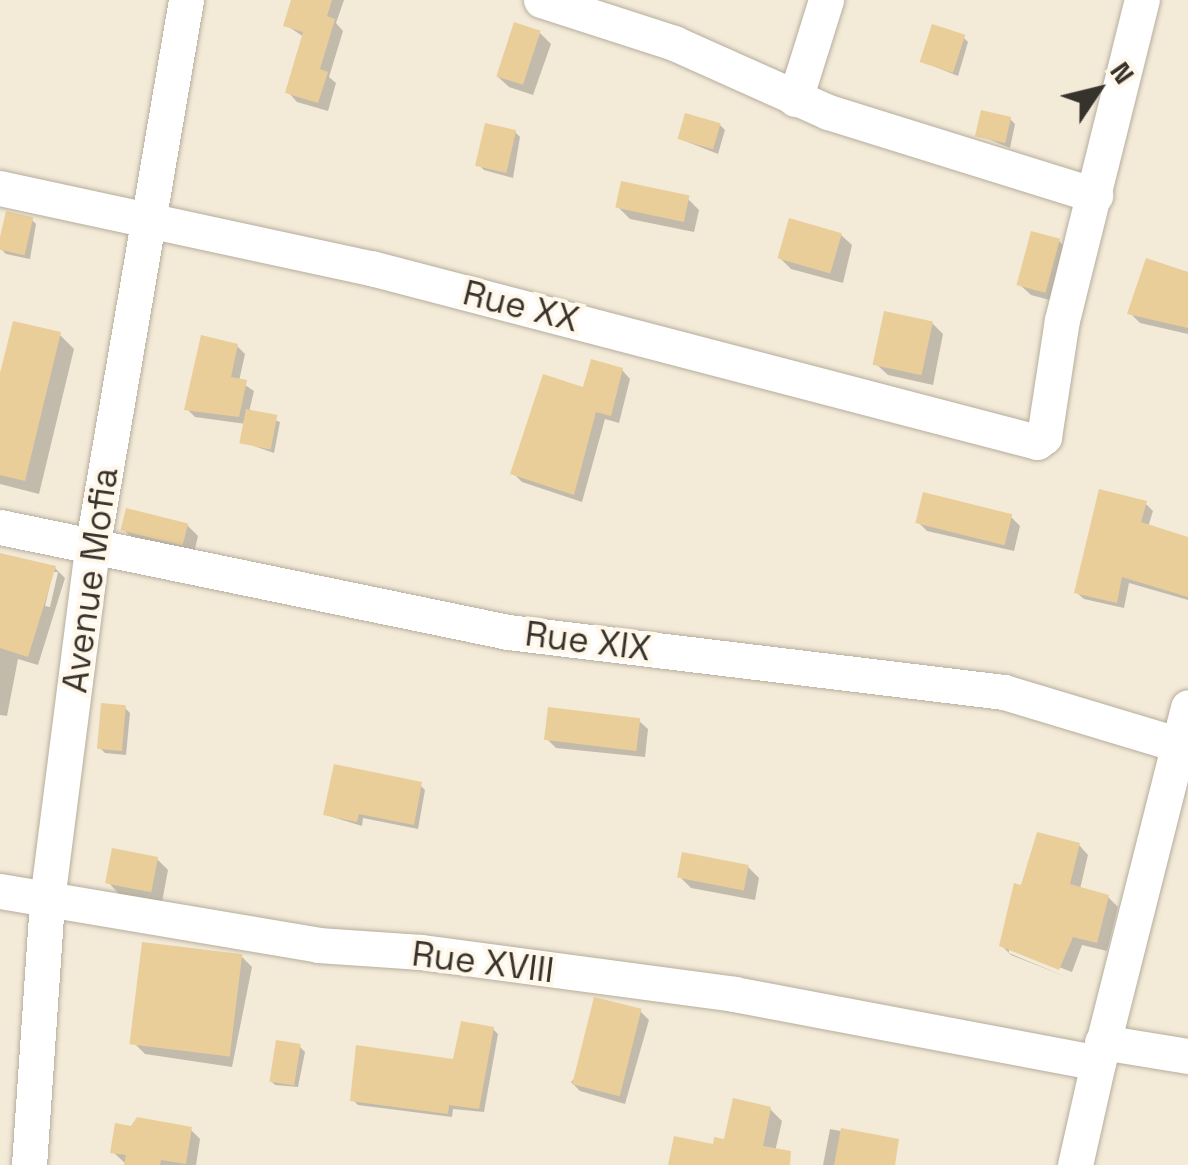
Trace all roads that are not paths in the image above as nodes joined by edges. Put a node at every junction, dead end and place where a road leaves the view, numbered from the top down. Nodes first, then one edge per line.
1 (186, 0) edge
2 (543, 0) edge
3 (826, 0) edge
4 (1142, 0) edge
5 (795, 99) junction
6 (0, 188) edge
7 (1095, 195) junction
8 (148, 220) junction
9 (0, 527) edge
10 (93, 543) junction
11 (1188, 707) edge
12 (1176, 744) junction
13 (0, 891) edge
14 (47, 900) junction
15 (1100, 1052) junction
16 (1188, 1056) edge
17 (29, 1165) edge
18 (1075, 1165) edge

1 - 8 street, Avenue Mofia
2 - 5 street
3 - 5 street
4 - 7 street
5 - 7 street
6 - 8 street, Rue XX
7 - 8 street, Rue XX
8 - 10 street, Avenue Mofia
9 - 10 street, Rue XIX
10 - 12 street, Rue XIX
10 - 14 street, Avenue Mofia
11 - 12 street
12 - 15 street
13 - 14 street, Rue XVIII
14 - 15 street, Rue XVIII
14 - 17 street, Avenue Mofia
15 - 16 street, Rue XVIII
15 - 18 street

